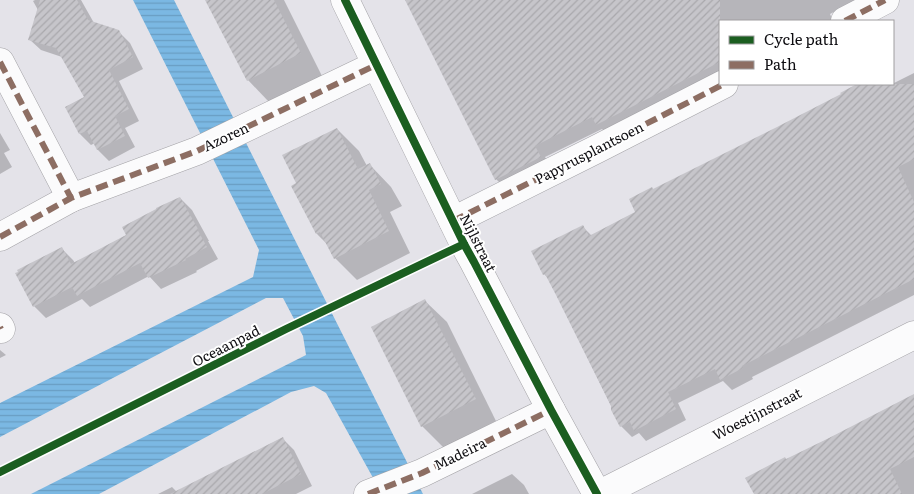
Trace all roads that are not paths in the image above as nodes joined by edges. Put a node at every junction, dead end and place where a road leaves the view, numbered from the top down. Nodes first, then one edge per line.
1 (344, 0) edge
2 (886, 0) edge
3 (847, 20) edge
4 (0, 62) edge
5 (376, 65) junction
6 (722, 85) edge
7 (71, 198) junction
8 (453, 221) junction
9 (0, 237) edge
10 (914, 335) edge
11 (551, 410) junction
12 (368, 494) edge
13 (598, 494) edge

1 - 5 street, Nijlstraat
2 - 3 street
4 - 7 street
5 - 7 street, Azoren
5 - 8 street, Nijlstraat
6 - 8 street, Papyrusplantsoen
7 - 9 street, Azoren
8 - 11 street, Nijlstraat
10 - 13 street, Woestijnstraat
11 - 12 street, Madeira
11 - 13 street, Nijlstraat

